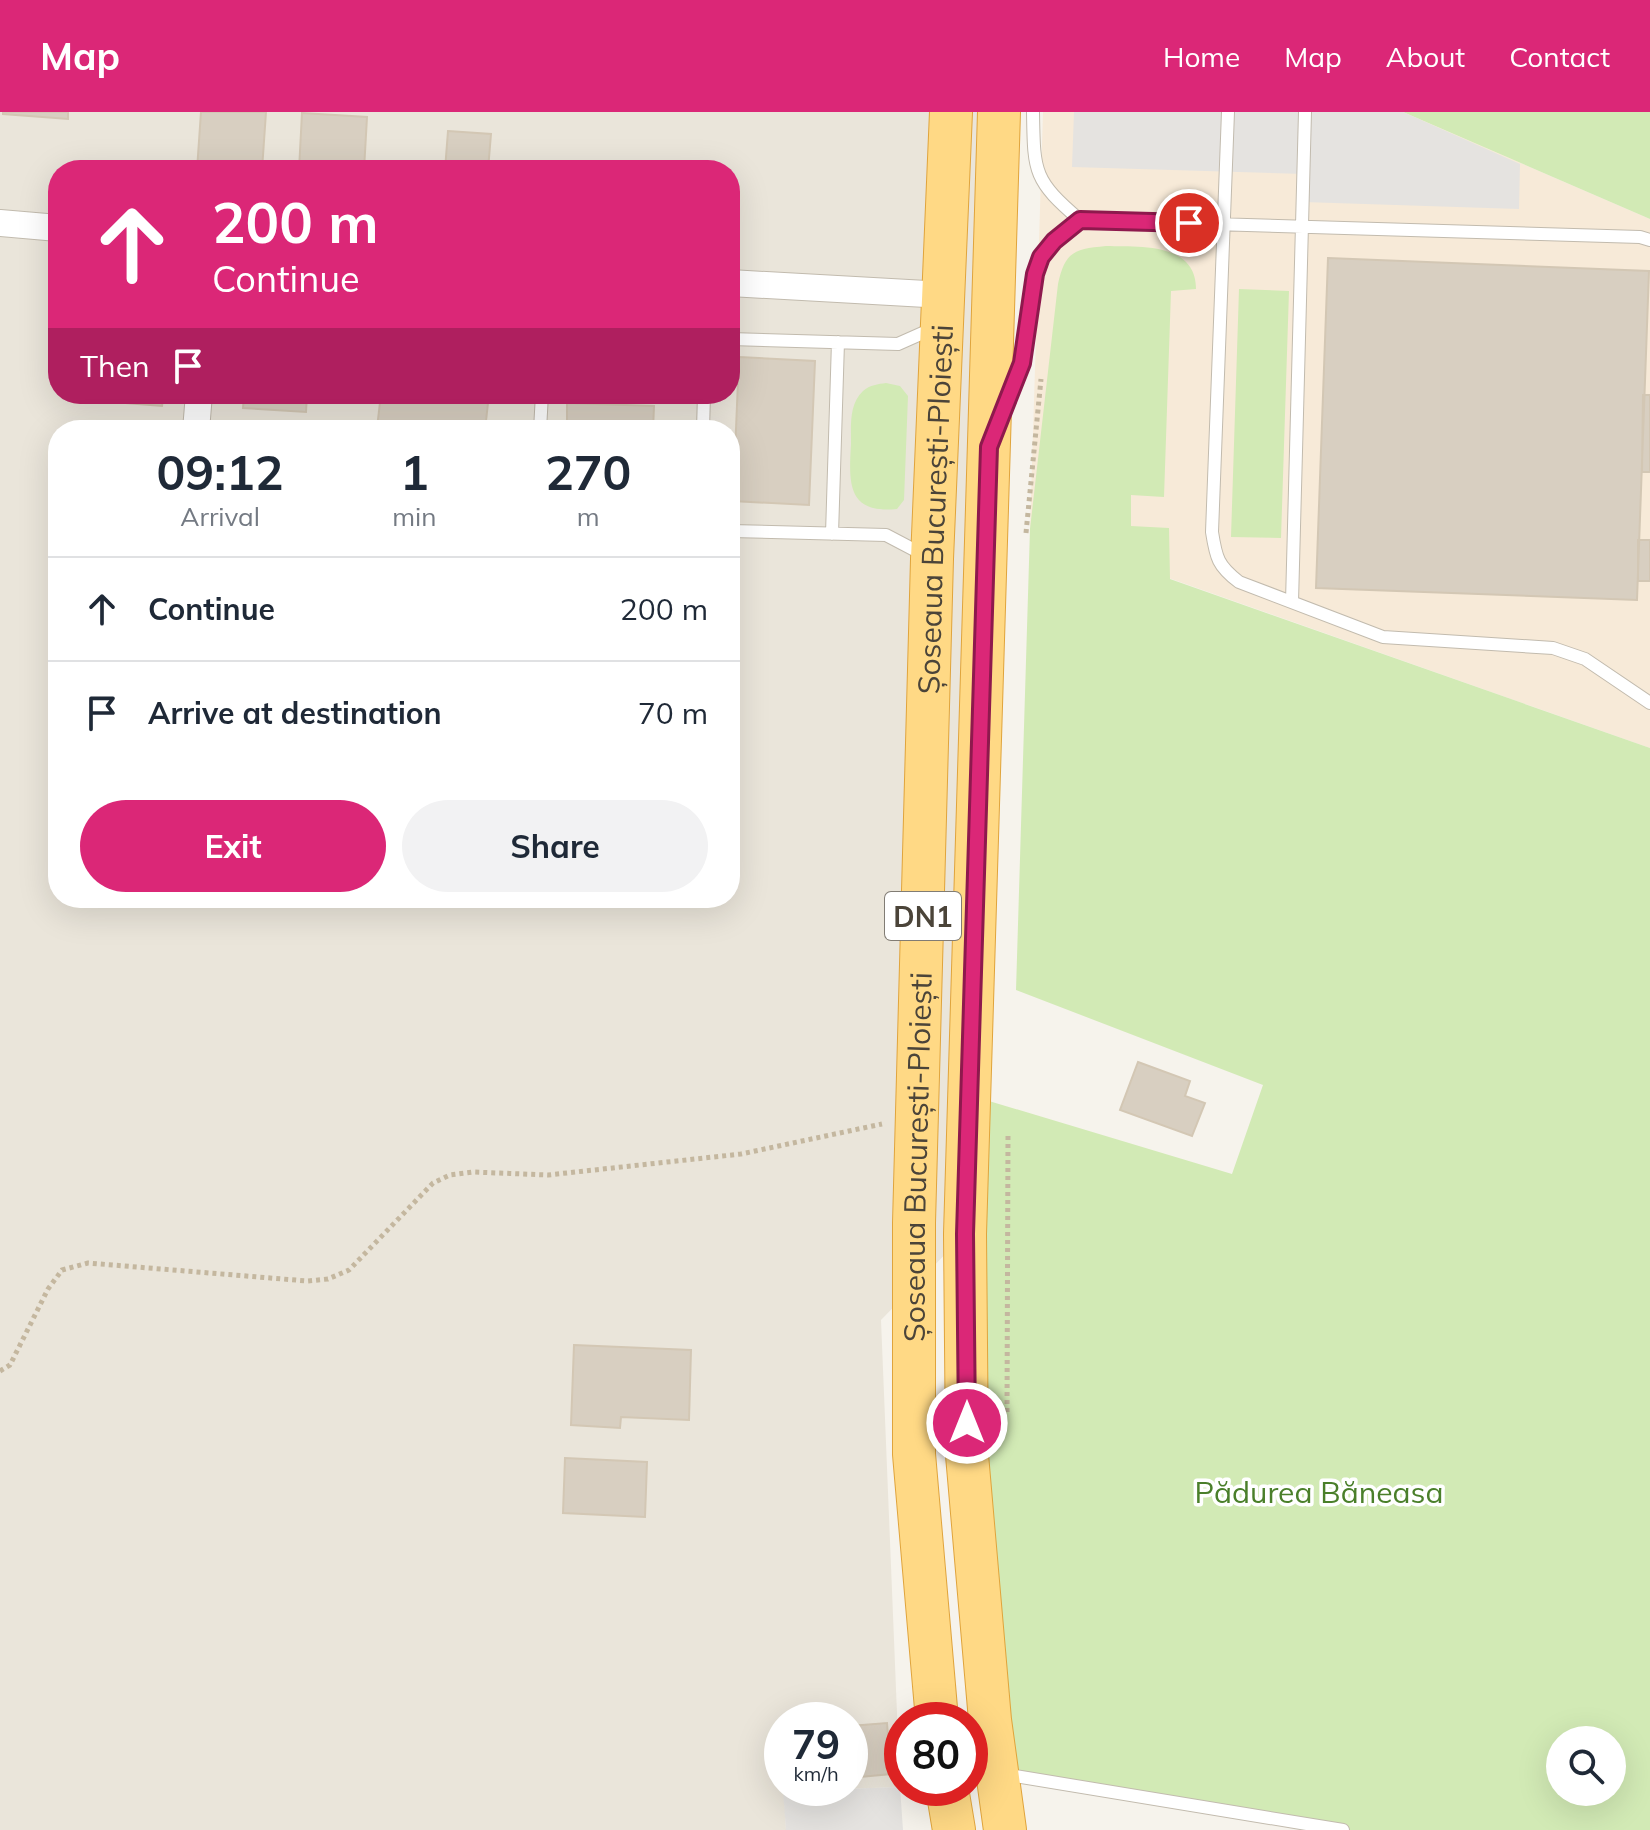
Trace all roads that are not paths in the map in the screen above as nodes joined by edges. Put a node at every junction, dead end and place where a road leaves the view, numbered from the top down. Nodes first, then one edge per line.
1 (951, 112) edge
2 (999, 112) edge
3 (1033, 112) edge
4 (1228, 112) edge
5 (1305, 112) edge
6 (1080, 220) junction
7 (0, 223) edge
8 (1225, 225) junction
9 (48, 227) edge
10 (1302, 227) junction
11 (1650, 240) edge
12 (740, 284) edge
13 (942, 310) junction
14 (740, 339) edge
15 (838, 342) junction
16 (989, 447) junction
17 (740, 531) edge
18 (832, 534) junction
19 (932, 559) junction
20 (1292, 602) junction
21 (1650, 703) edge
22 (935, 1702) edge
23 (996, 1773) junction
24 (950, 1806) edge
25 (954, 1830) edge
26 (1005, 1830) edge
27 (1343, 1830) edge

1 - 13 highway, Șoseaua București-Ploiești / DN1
2 - 16 highway, Șoseaua București-Ploiești / DN1
3 - 6 lane
4 - 8 lane
5 - 10 lane
6 - 8 lane
6 - 16 lane
7 - 9 street
8 - 10 lane
8 - 20 lane
10 - 11 lane
10 - 20 lane
12 - 13 street
13 - 15 lane
13 - 19 highway, Șoseaua București-Ploiești / DN1
14 - 15 lane
15 - 18 lane
16 - 23 highway, Șoseaua București-Ploiești / DN1
17 - 18 lane
18 - 19 lane
19 - 22 highway, Șoseaua București-Ploiești / DN1
20 - 21 lane
23 - 26 highway, Șoseaua București-Ploiești / DN1
23 - 27 lane
24 - 25 highway

